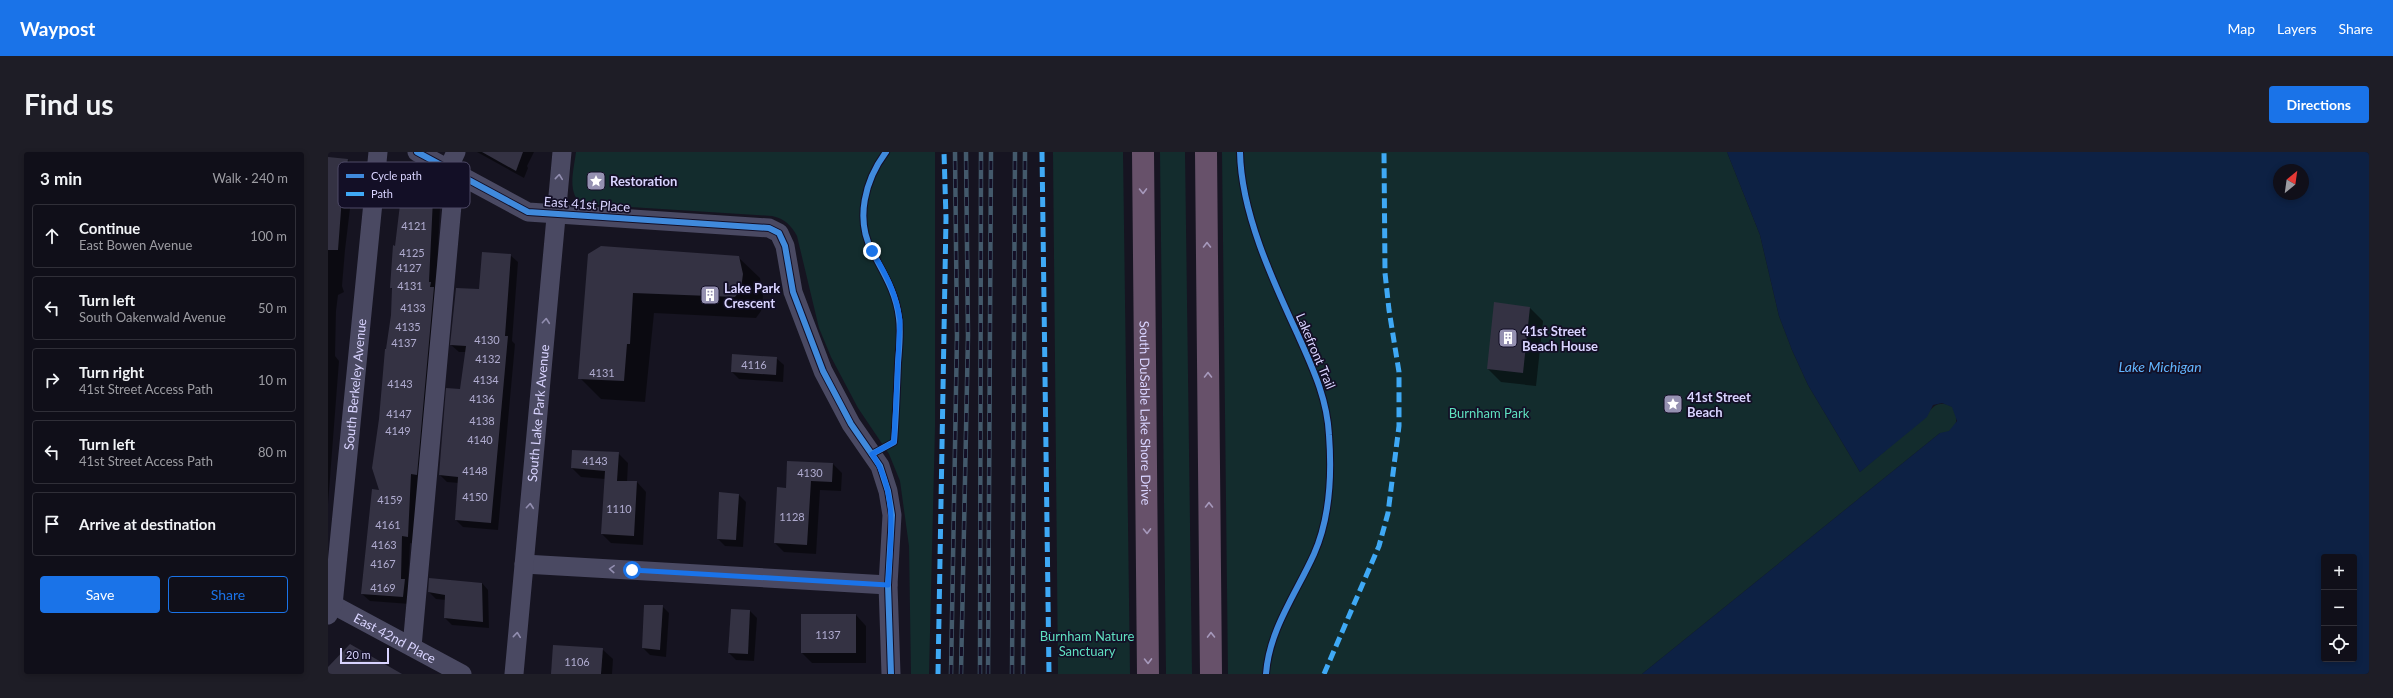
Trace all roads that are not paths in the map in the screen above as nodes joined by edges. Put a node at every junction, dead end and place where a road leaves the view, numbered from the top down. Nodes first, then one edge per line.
1 (378, 152) edge
2 (417, 152) edge
3 (562, 152) edge
4 (1142, 152) edge
5 (1206, 152) edge
6 (377, 162) edge
7 (447, 162) edge
8 (470, 175) edge
9 (372, 208) edge
10 (449, 208) edge
11 (555, 213) junction
12 (524, 564) junction
13 (888, 585) junction
14 (330, 607) edge
15 (412, 647) junction
16 (434, 668) edge
17 (462, 674) edge
18 (514, 674) edge
19 (891, 674) edge
20 (1148, 674) edge
21 (1211, 674) edge

1 - 6 street, South Berkeley Avenue
2 - 7 street, East 41st Place
11 -> 3 street, South Lake Park Avenue
4 -> 20 highway, South DuSable Lake Shore Drive
21 -> 5 highway
8 - 11 street, East 41st Place
9 - 14 street, South Berkeley Avenue
10 - 15 street
12 -> 11 street, South Lake Park Avenue
11 - 13 street, East 41st Place
13 -> 12 street
18 -> 12 street, South Lake Park Avenue
13 - 19 street
14 - 15 street, East 42nd Place
15 - 16 street, East 42nd Place
16 - 17 street, East 42nd Place

